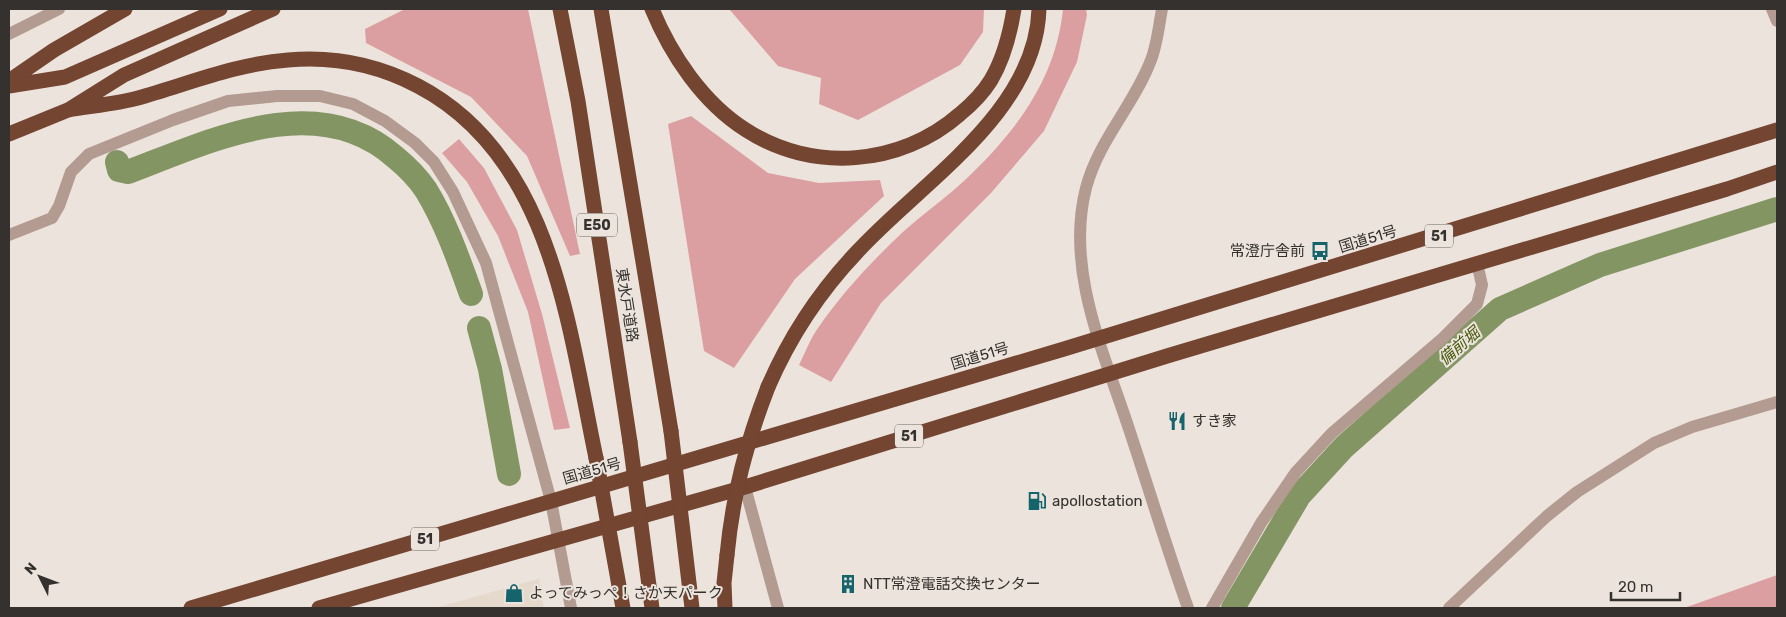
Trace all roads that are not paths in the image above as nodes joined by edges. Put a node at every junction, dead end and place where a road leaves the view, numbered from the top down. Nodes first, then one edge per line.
1 (59, 9) edge
2 (125, 9) edge
3 (220, 9) edge
4 (273, 9) edge
5 (560, 9) edge
6 (601, 9) edge
7 (652, 9) edge
8 (1014, 9) edge
9 (1039, 9) edge
10 (1162, 9) edge
11 (1772, 9) edge
12 (1777, 21) edge
13 (9, 34) edge
14 (9, 81) edge
15 (9, 86) edge
16 (68, 110) junction
17 (1777, 130) edge
18 (9, 134) edge
19 (1777, 172) edge
20 (9, 235) edge
21 (1477, 262) junction
22 (1100, 339) junction
23 (1110, 374) junction
24 (1777, 402) edge
25 (745, 487) junction
26 (551, 501) junction
27 (559, 540) junction
28 (191, 608) edge
29 (319, 608) edge
30 (571, 608) edge
31 (623, 608) edge
32 (652, 608) edge
33 (692, 608) edge
34 (725, 608) edge
35 (778, 608) edge
36 (1188, 608) edge
37 (1212, 608) edge
38 (1449, 608) edge

1 - 13 street
2 - 14 highway
3 - 15 highway
4 - 16 highway
5 - 32 highway, 東水戸道路 / E50, bridge
6 - 33 highway, 東水戸道路 / E50, bridge
7 - 8 highway
9 - 34 highway, bridge
10 - 22 street
11 - 12 street
16 - 18 highway
16 - 31 highway, bridge
17 - 22 highway, 国道51号 / 51
19 - 21 highway, 51
20 - 26 street
21 - 23 highway, 51
21 - 37 street
22 - 23 street
22 - 26 highway, 国道51号 / 51
23 - 25 highway, 51
23 - 36 street
24 - 38 street
25 - 27 highway, 51
25 - 35 street
26 - 27 street
26 - 28 highway, 国道51号 / 51
27 - 29 highway, 51
27 - 30 street

